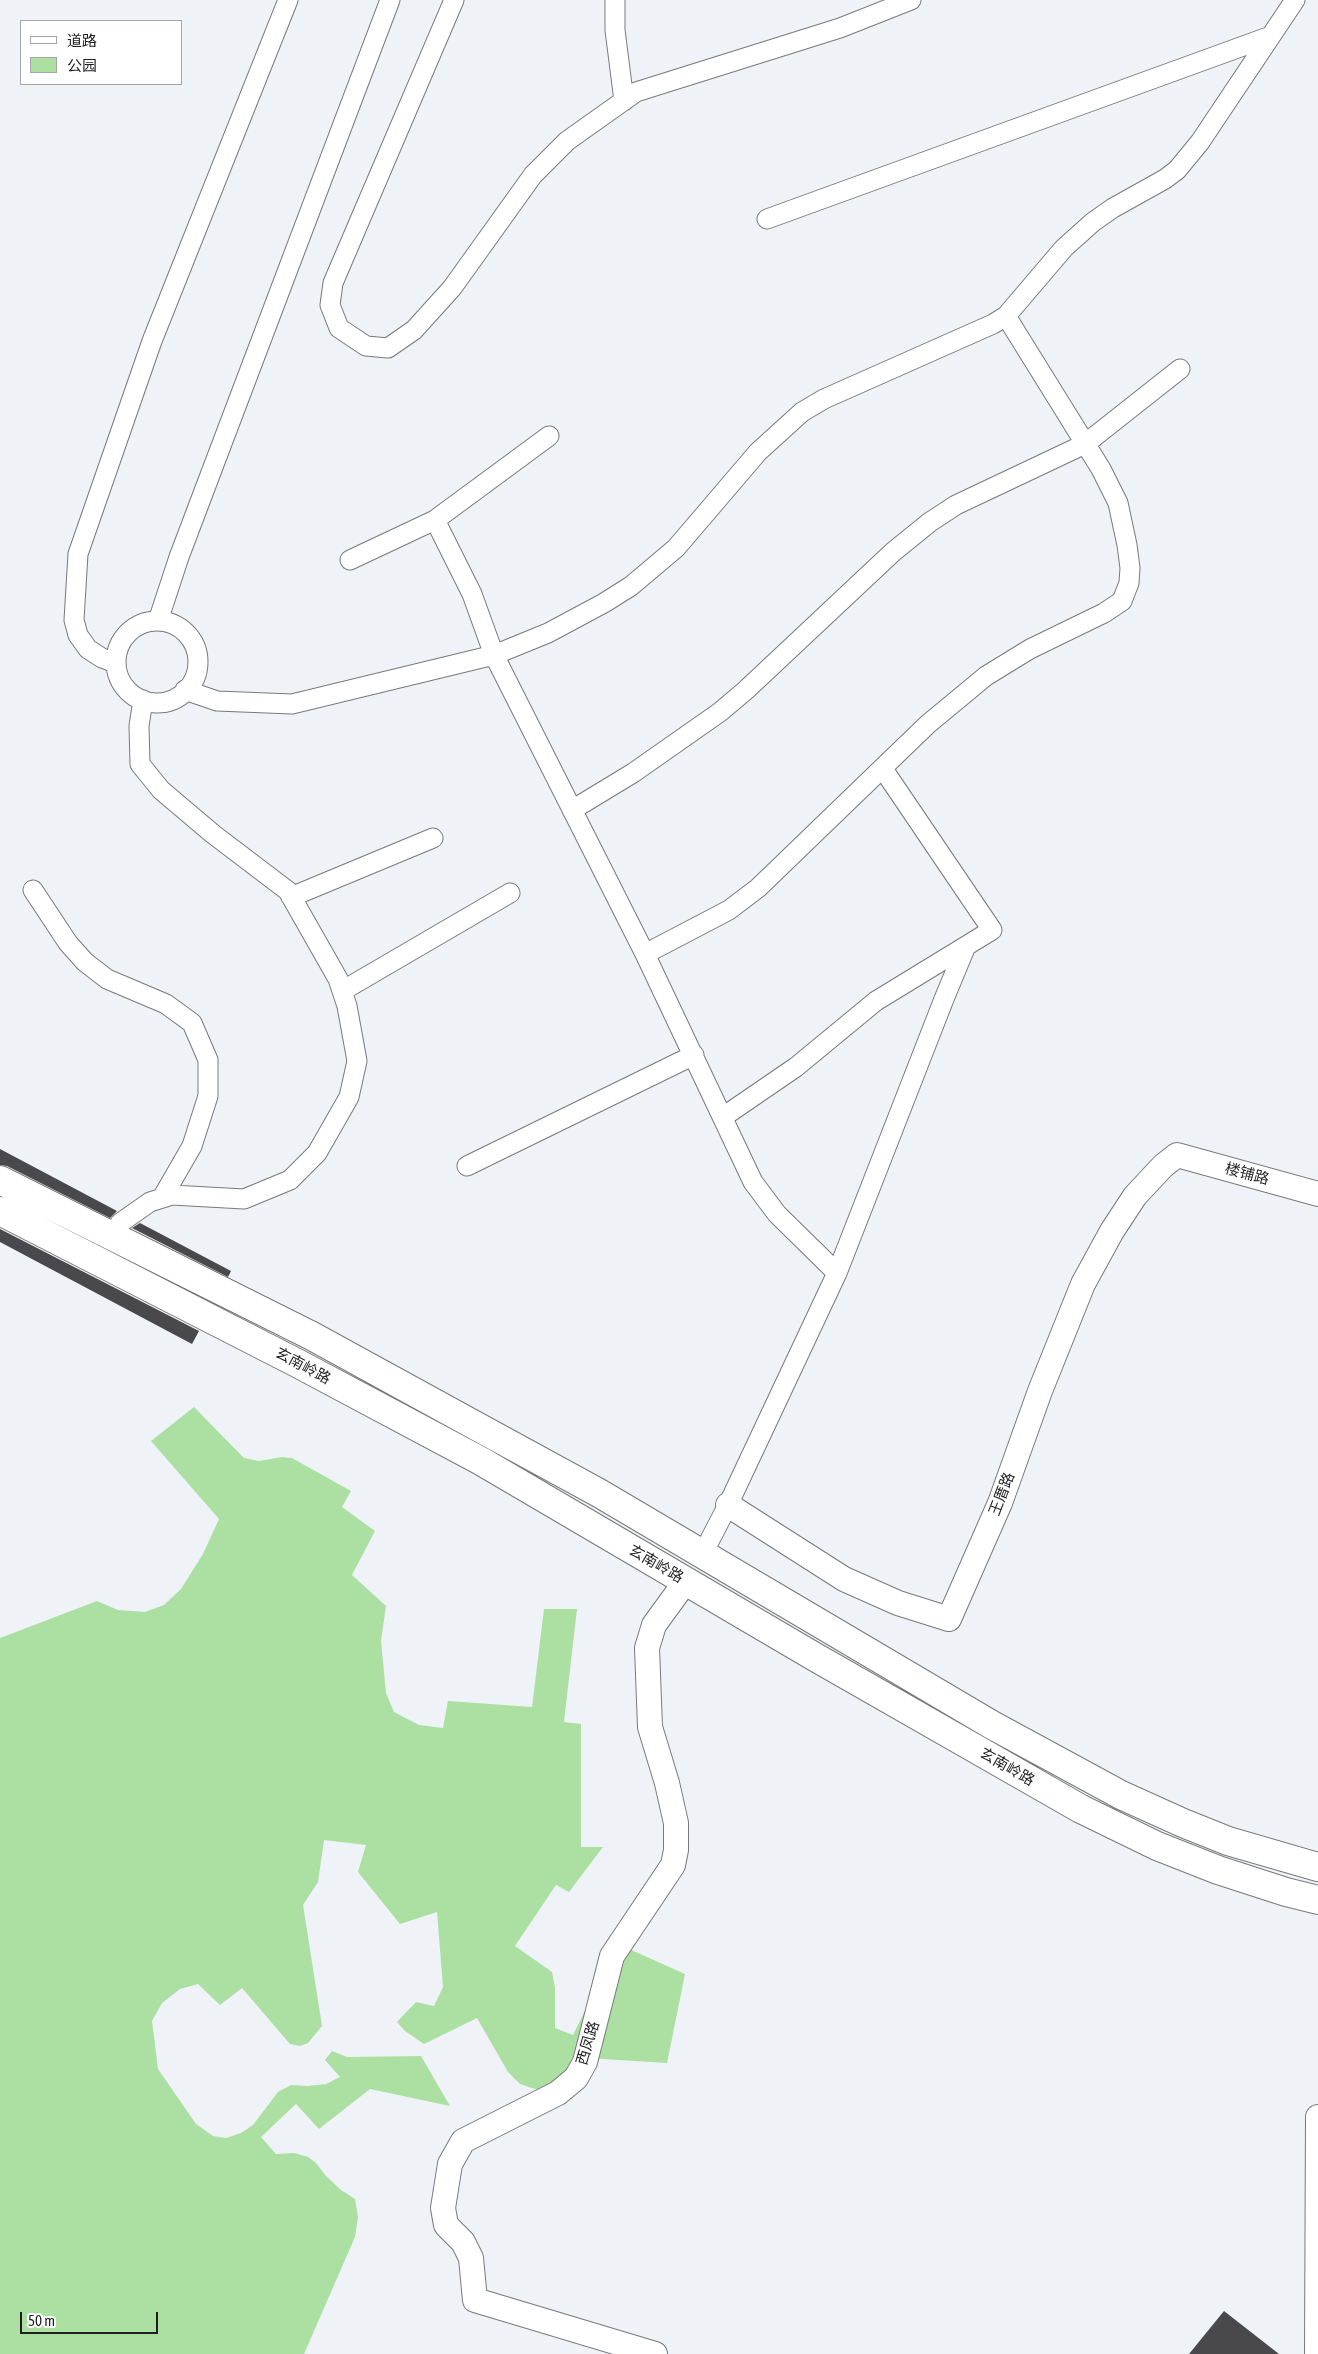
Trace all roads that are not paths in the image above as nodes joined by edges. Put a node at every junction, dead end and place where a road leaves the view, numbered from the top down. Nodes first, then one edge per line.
1 (288, 0) edge
2 (390, 0) edge
3 (454, 0) edge
4 (615, 0) edge
5 (911, 0) edge
6 (1295, 0) edge
7 (1268, 37) junction
8 (624, 101) junction
9 (768, 219) dead end
10 (1006, 316) junction
11 (1180, 369) dead end
12 (550, 436) dead end
13 (1085, 444) junction
14 (435, 520) junction
15 (350, 560) dead end
16 (158, 621) junction
17 (494, 655) junction
18 (116, 663) junction
19 (185, 690) junction
20 (143, 700) junction
21 (883, 769) junction
22 (572, 810) junction
23 (433, 838) dead end
24 (33, 890) dead end
25 (510, 893) dead end
26 (291, 897) junction
27 (966, 946) junction
28 (645, 954) junction
29 (342, 991) junction
30 (694, 1056) junction
31 (723, 1117) junction
32 (1177, 1155) joint
33 (467, 1166) dead end
34 (0, 1180) edge
35 (1318, 1194) edge
36 (162, 1198) junction
37 (0, 1212) edge
38 (120, 1223) dead end
39 (837, 1273) junction
40 (728, 1506) junction
41 (702, 1555) junction
42 (686, 1581) junction
43 (1318, 1867) edge
44 (1318, 1900) edge
45 (1318, 2117) edge
46 (656, 2354) edge
47 (1317, 2354) edge

1 - 18 street
2 - 16 street
3 - 8 street
4 - 8 street
5 - 8 street
6 - 7 street
7 - 9 street
7 - 10 street
10 - 13 street
10 - 17 street
11 - 13 street
12 - 14 street
13 - 21 street
13 - 22 street
14 - 15 street
14 - 17 street
16 - 18 street
16 - 19 street
17 - 19 street
17 - 22 street
18 - 20 street
19 - 20 street
20 - 26 street
21 - 27 street
21 - 28 street
22 - 28 street
23 - 26 street
24 - 36 street
25 - 29 street
26 - 29 street
27 - 31 street
27 - 39 street
28 - 30 street
29 - 36 street
30 - 31 street
30 - 33 street
31 - 39 street
32 - 35 street, 楼铺路
32 - 40 street, 王厝路
34 - 41 main road, 玄南岭路
36 - 38 street
37 - 42 main road, 玄南岭路
39 - 40 street
40 - 41 street
41 - 43 main road, 玄南岭路
42 - 44 main road, 玄南岭路
42 - 46 street, 西凤路
45 - 47 street

